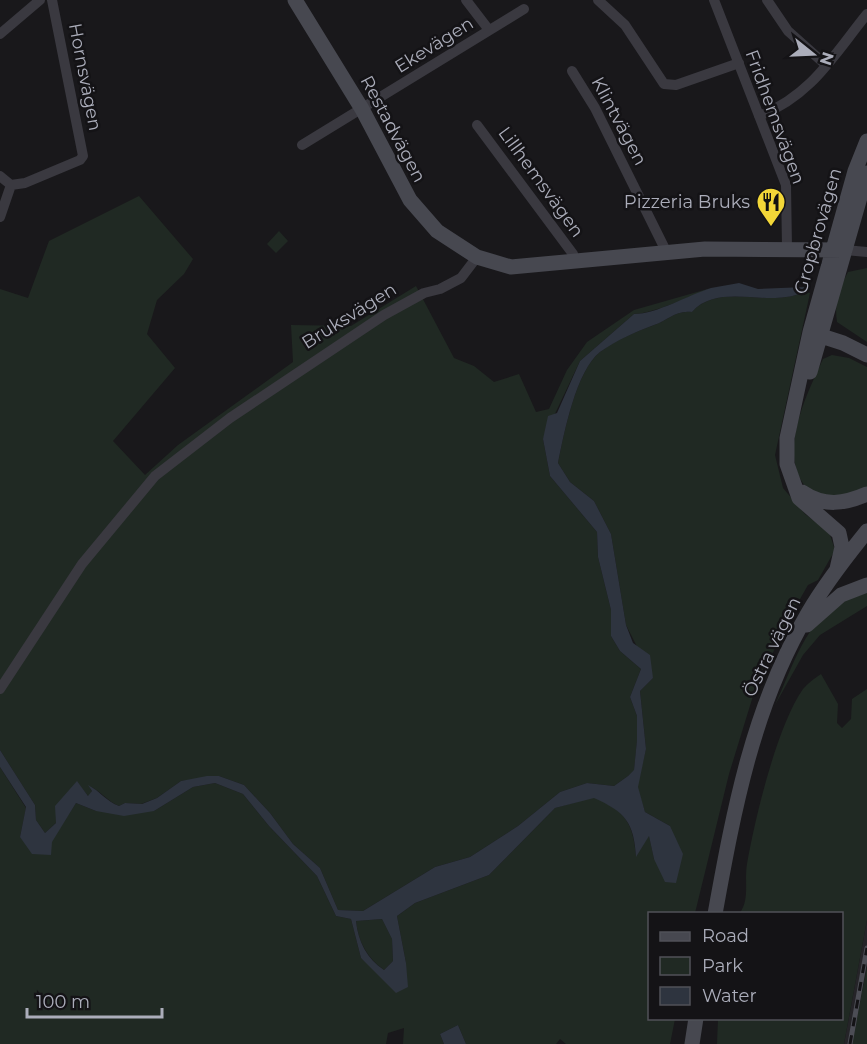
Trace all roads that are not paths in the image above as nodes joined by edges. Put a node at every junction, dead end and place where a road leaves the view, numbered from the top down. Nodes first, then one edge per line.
1 (40, 0) edge
2 (52, 0) edge
3 (295, 0) edge
4 (466, 0) edge
5 (598, 0) edge
6 (714, 0) edge
7 (767, 0) edge
8 (524, 9) dead end
9 (867, 14) edge
10 (489, 30) junction
11 (0, 34) edge
12 (739, 63) junction
13 (826, 65) junction
14 (572, 71) dead end
15 (362, 109) junction
16 (759, 116) junction
17 (477, 125) dead end
18 (867, 141) edge
19 (302, 145) dead end
20 (867, 173) edge
21 (0, 176) edge
22 (11, 185) junction
23 (0, 217) edge
24 (787, 248) junction
25 (839, 250) junction
26 (867, 252) edge
27 (667, 253) junction
28 (477, 257) junction
29 (574, 261) junction
30 (815, 334) junction
31 (867, 355) edge
32 (794, 486) junction
33 (867, 494) edge
34 (867, 531) edge
35 (837, 569) junction
36 (867, 585) edge
37 (796, 635) junction
38 (0, 689) edge
39 (715, 912) edge
40 (696, 1020) edge
41 (692, 1044) edge

1 - 11 street
2 - 22 street, Hornsvägen
3 - 15 street, Restadvägen
4 - 10 street
5 - 12 street
6 - 12 street, Fridhemsvägen
7 - 13 street
8 - 10 street, Ekevägen
9 - 13 street
10 - 15 street, Ekevägen
12 - 16 street, Fridhemsvägen
13 - 16 street
14 - 27 street, Klintvägen
15 - 19 street, Ekevägen
15 - 28 street, Restadvägen
16 - 24 street, Fridhemsvägen
17 - 29 street, Lillhemsvägen
18 - 25 street, Gropbrovägen
20 - 25 street, Gropbrovägen
21 - 22 street
22 - 23 street
24 - 25 street
24 - 27 street
25 - 26 street
25 - 30 street, Gropbrovägen
27 - 29 street
28 - 29 street
28 - 38 street, Bruksvägen
30 - 31 street
30 - 32 street, Gropbrovägen
32 - 33 street
32 - 35 street
34 - 35 street, Östra vägen
35 - 37 street, Östra vägen
36 - 37 street
37 - 39 street, Östra vägen
40 - 41 street

